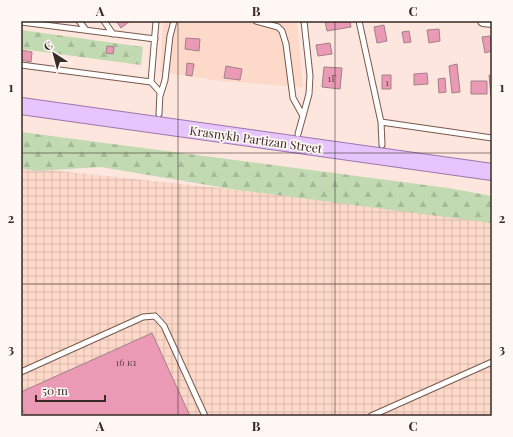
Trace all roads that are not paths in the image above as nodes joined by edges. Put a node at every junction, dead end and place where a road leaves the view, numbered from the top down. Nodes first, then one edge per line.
1 (79, 21) edge
2 (104, 21) edge
3 (174, 21) edge
4 (256, 21) edge
5 (304, 21) edge
6 (359, 21) edge
7 (483, 21) edge
8 (22, 22) edge
9 (156, 22) edge
10 (492, 22) edge
11 (86, 30) junction
12 (113, 34) junction
13 (155, 39) junction
14 (21, 65) edge
15 (151, 82) junction
16 (21, 95) edge
17 (160, 96) junction
18 (21, 106) edge
19 (159, 114) junction
20 (303, 116) junction
21 (381, 122) junction
22 (298, 134) junction
23 (492, 138) edge
24 (382, 145) junction
25 (492, 161) edge
26 (492, 172) edge
27 (492, 362) edge
28 (21, 372) edge
29 (205, 416) edge
30 (371, 416) edge

1 - 11 lane
2 - 12 lane
3 - 17 lane
4 - 20 lane
5 - 20 lane
6 - 21 lane
7 - 10 street
8 - 11 lane
9 - 13 lane
11 - 12 lane
12 - 13 lane
13 - 15 lane
14 - 15 lane
15 - 17 lane
16 - 19 main road, Krasnykh Partizan Street
17 - 19 lane
18 - 26 main road, Krasnykh Partizan Street
19 - 22 main road, Krasnykh Partizan Street
20 - 22 lane
21 - 23 lane
21 - 24 lane
22 - 24 main road, Krasnykh Partizan Street
24 - 25 main road, Krasnykh Partizan Street
27 - 30 lane
28 - 29 lane

